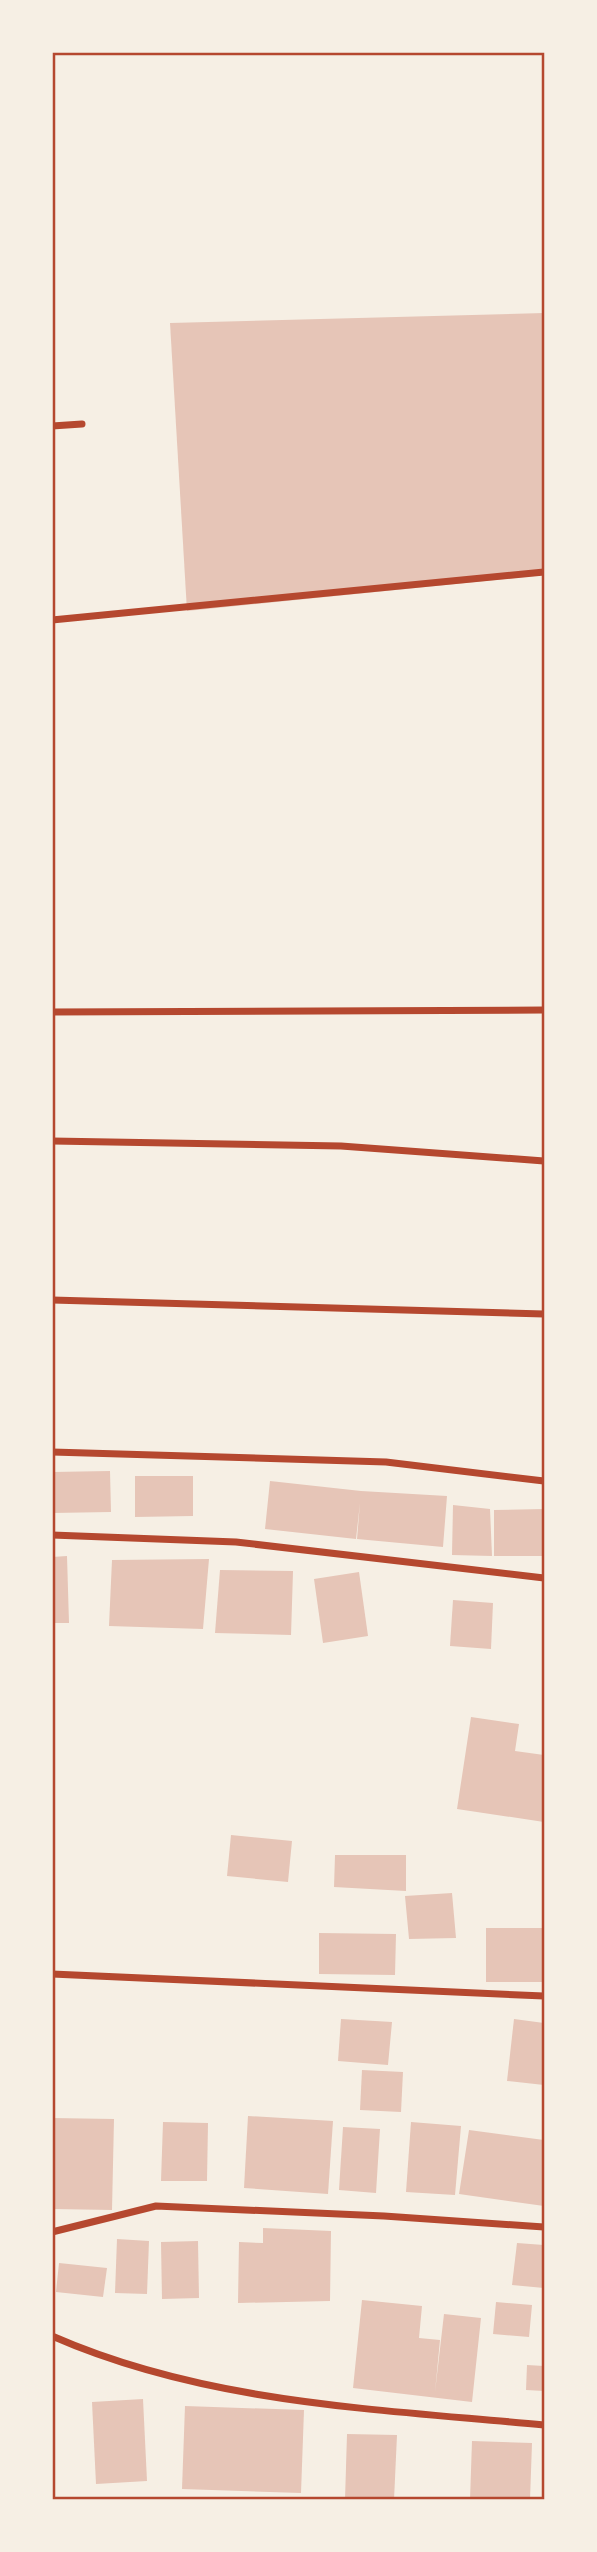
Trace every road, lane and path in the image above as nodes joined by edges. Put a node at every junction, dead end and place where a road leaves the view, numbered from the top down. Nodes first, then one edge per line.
1 (82, 424) dead end
2 (52, 426) edge
3 (544, 572) edge
4 (52, 620) edge
5 (544, 1010) edge
6 (52, 1012) edge
7 (52, 1141) edge
8 (544, 1161) edge
9 (52, 1300) edge
10 (544, 1314) edge
11 (52, 1452) edge
12 (544, 1481) edge
13 (52, 1535) edge
14 (544, 1578) edge
15 (52, 1974) edge
16 (544, 1996) edge
17 (544, 2227) edge
18 (52, 2232) edge
19 (52, 2336) edge
20 (544, 2425) edge

1 - 2 street
3 - 4 street
5 - 6 street
7 - 8 street
9 - 10 street
11 - 12 street
13 - 14 street
15 - 16 street
17 - 18 street
19 - 20 street

